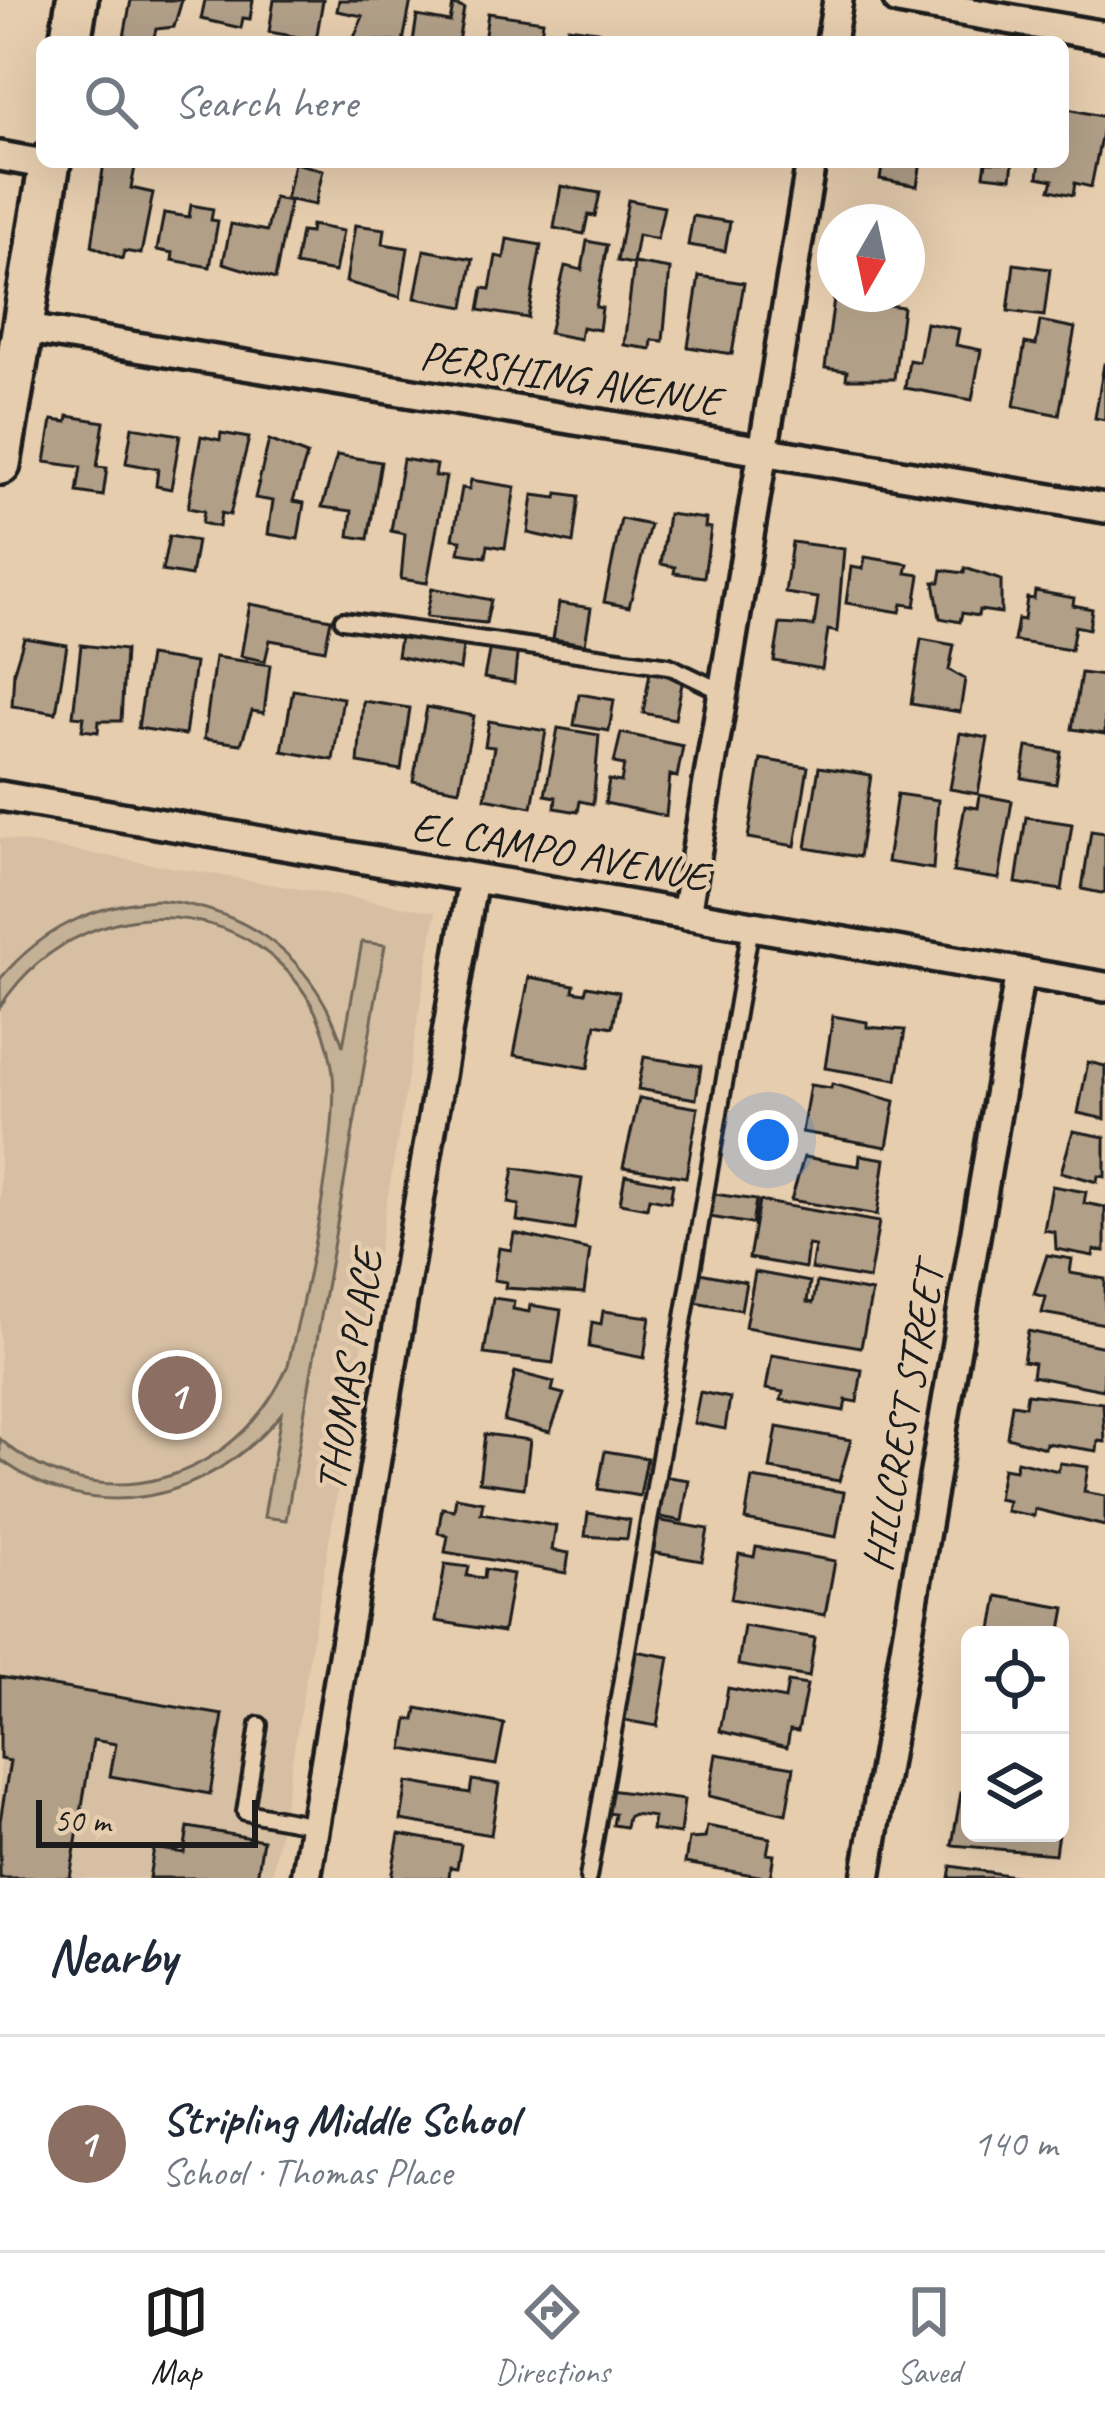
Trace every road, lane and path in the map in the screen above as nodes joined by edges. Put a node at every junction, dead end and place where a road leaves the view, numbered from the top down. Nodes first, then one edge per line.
1 (77, 0) edge
2 (838, 0) edge
3 (898, 0) edge
4 (71, 36) edge
5 (832, 36) edge
6 (1105, 36) edge
7 (0, 156) edge
8 (36, 161) edge
9 (48, 168) edge
10 (810, 168) edge
11 (22, 328) junction
12 (763, 451) junction
13 (0, 464) edge
14 (1105, 508) edge
15 (343, 620) dead end
16 (723, 692) junction
17 (0, 796) edge
18 (473, 878) junction
19 (686, 915) junction
20 (752, 926) junction
21 (1020, 972) junction
22 (1105, 987) edge
23 (259, 1725) dead end
24 (315, 1825) junction
25 (307, 1878) edge
26 (588, 1878) edge
27 (866, 1878) edge

1 - 4 street
2 - 5 street
3 - 6 street
7 - 8 street
9 - 11 street
10 - 12 street
11 - 12 street, PERSHING AVENUE
11 - 13 street
12 - 14 street, PERSHING AVENUE
12 - 16 street
15 - 16 lane
16 - 19 street
17 - 18 street, EL CAMPO AVENUE
18 - 19 street, EL CAMPO AVENUE
18 - 24 street, THOMAS PLACE
19 - 20 street, EL CAMPO AVENUE
20 - 21 street, EL CAMPO AVENUE
20 - 26 lane
21 - 22 street, EL CAMPO AVENUE
21 - 27 street, HILLCREST STREET
23 - 24 lane
24 - 25 street, THOMAS PLACE

